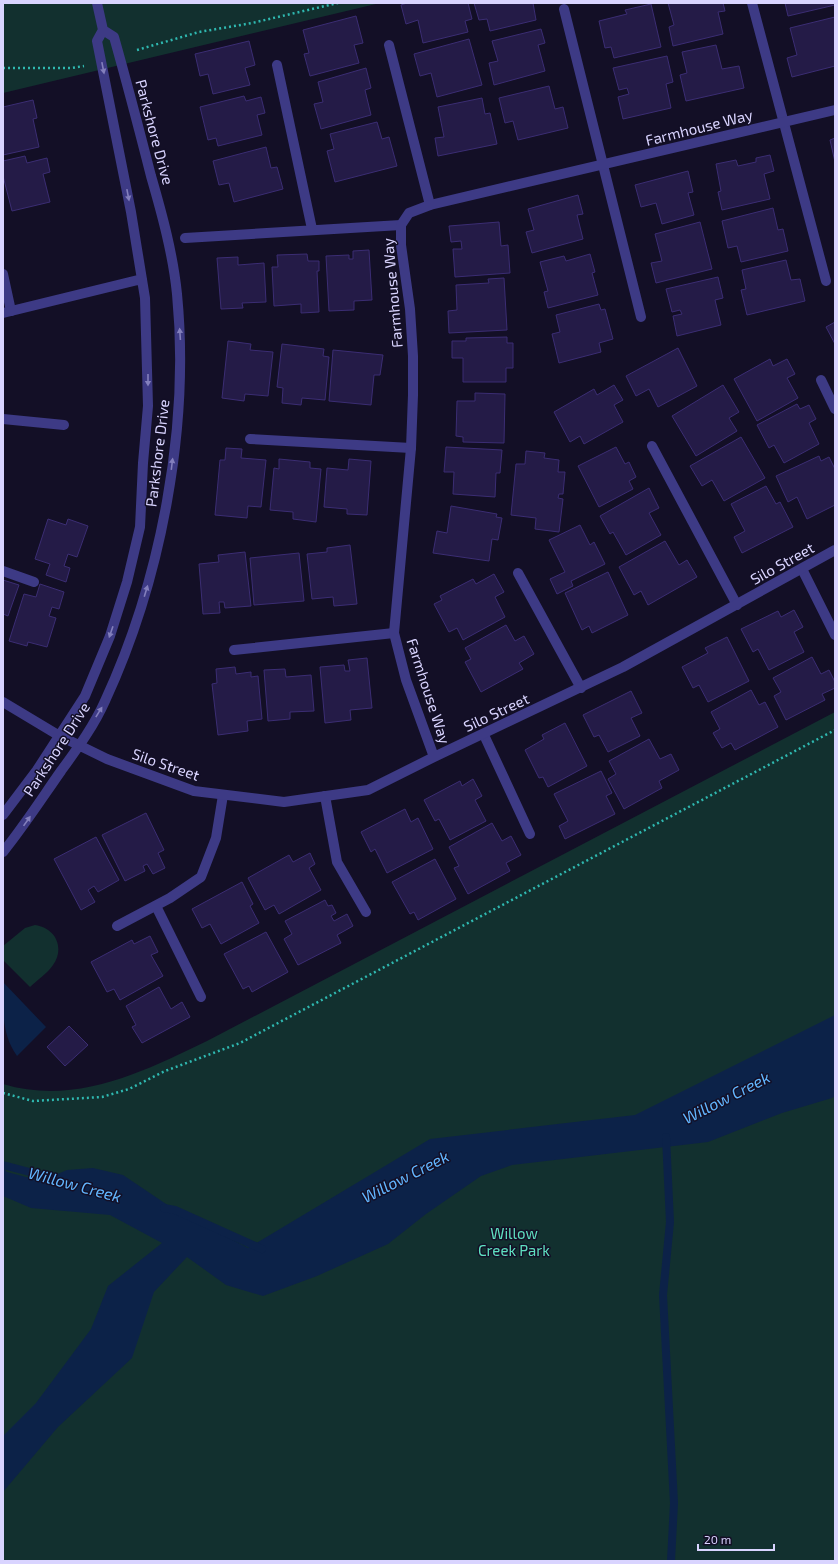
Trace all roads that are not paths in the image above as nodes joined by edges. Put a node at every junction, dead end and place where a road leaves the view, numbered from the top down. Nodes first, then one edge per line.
1 (97, 3) edge
2 (752, 3) edge
3 (564, 9) dead end
4 (103, 30) junction
5 (389, 45) dead end
6 (277, 65) dead end
7 (835, 110) edge
8 (783, 122) junction
9 (603, 166) junction
10 (430, 205) junction
11 (401, 225) junction
12 (312, 229) junction
13 (185, 238) dead end
14 (3, 274) edge
15 (142, 279) junction
16 (826, 281) dead end
17 (7, 312) edge
18 (641, 317) dead end
19 (821, 380) dead end
20 (835, 409) edge
21 (3, 419) edge
22 (64, 425) dead end
23 (250, 439) dead end
24 (652, 446) dead end
25 (411, 448) junction
26 (835, 550) edge
27 (802, 569) junction
28 (3, 571) edge
29 (518, 573) dead end
30 (34, 582) dead end
31 (737, 605) junction
32 (394, 633) junction
33 (835, 635) edge
34 (234, 650) dead end
35 (581, 688) junction
36 (3, 702) edge
37 (58, 735) junction
38 (484, 735) junction
39 (79, 745) junction
40 (434, 757) junction
41 (223, 795) junction
42 (325, 796) junction
43 (3, 815) edge
44 (530, 834) dead end
45 (3, 852) edge
46 (156, 906) junction
47 (366, 912) dead end
48 (117, 926) dead end
49 (201, 997) dead end

1 - 4 street, Parkshore Drive
2 - 8 street
3 - 9 street
4 -> 15 street, Parkshore Drive
39 -> 4 street, Parkshore Drive
5 - 10 street
6 - 12 street
7 - 8 street, Farmhouse Way
8 - 9 street, Farmhouse Way
8 - 16 street
9 - 10 street, Farmhouse Way
9 - 18 street
10 - 11 street, Farmhouse Way
11 - 12 street
11 - 25 street, Farmhouse Way
12 - 13 street
14 - 17 street
15 - 17 street
15 -> 37 street, Parkshore Drive
19 - 20 street
21 - 22 street
23 - 25 street
24 - 31 street
25 - 32 street, Farmhouse Way
26 - 27 street, Silo Street
27 - 31 street, Silo Street
27 - 33 street
28 - 30 street
29 - 35 street
31 - 35 street, Silo Street
32 - 34 street
32 - 40 street, Farmhouse Way
35 - 38 street, Silo Street
36 - 37 street, Silo Street
37 - 39 street, Silo Street
37 - 43 street, Parkshore Drive
38 - 40 street, Silo Street
38 - 44 street
39 - 41 street, Silo Street
45 -> 39 street, Parkshore Drive
40 - 42 street, Silo Street
41 - 42 street, Silo Street
41 - 46 street
42 - 47 street
46 - 48 street
46 - 49 street

